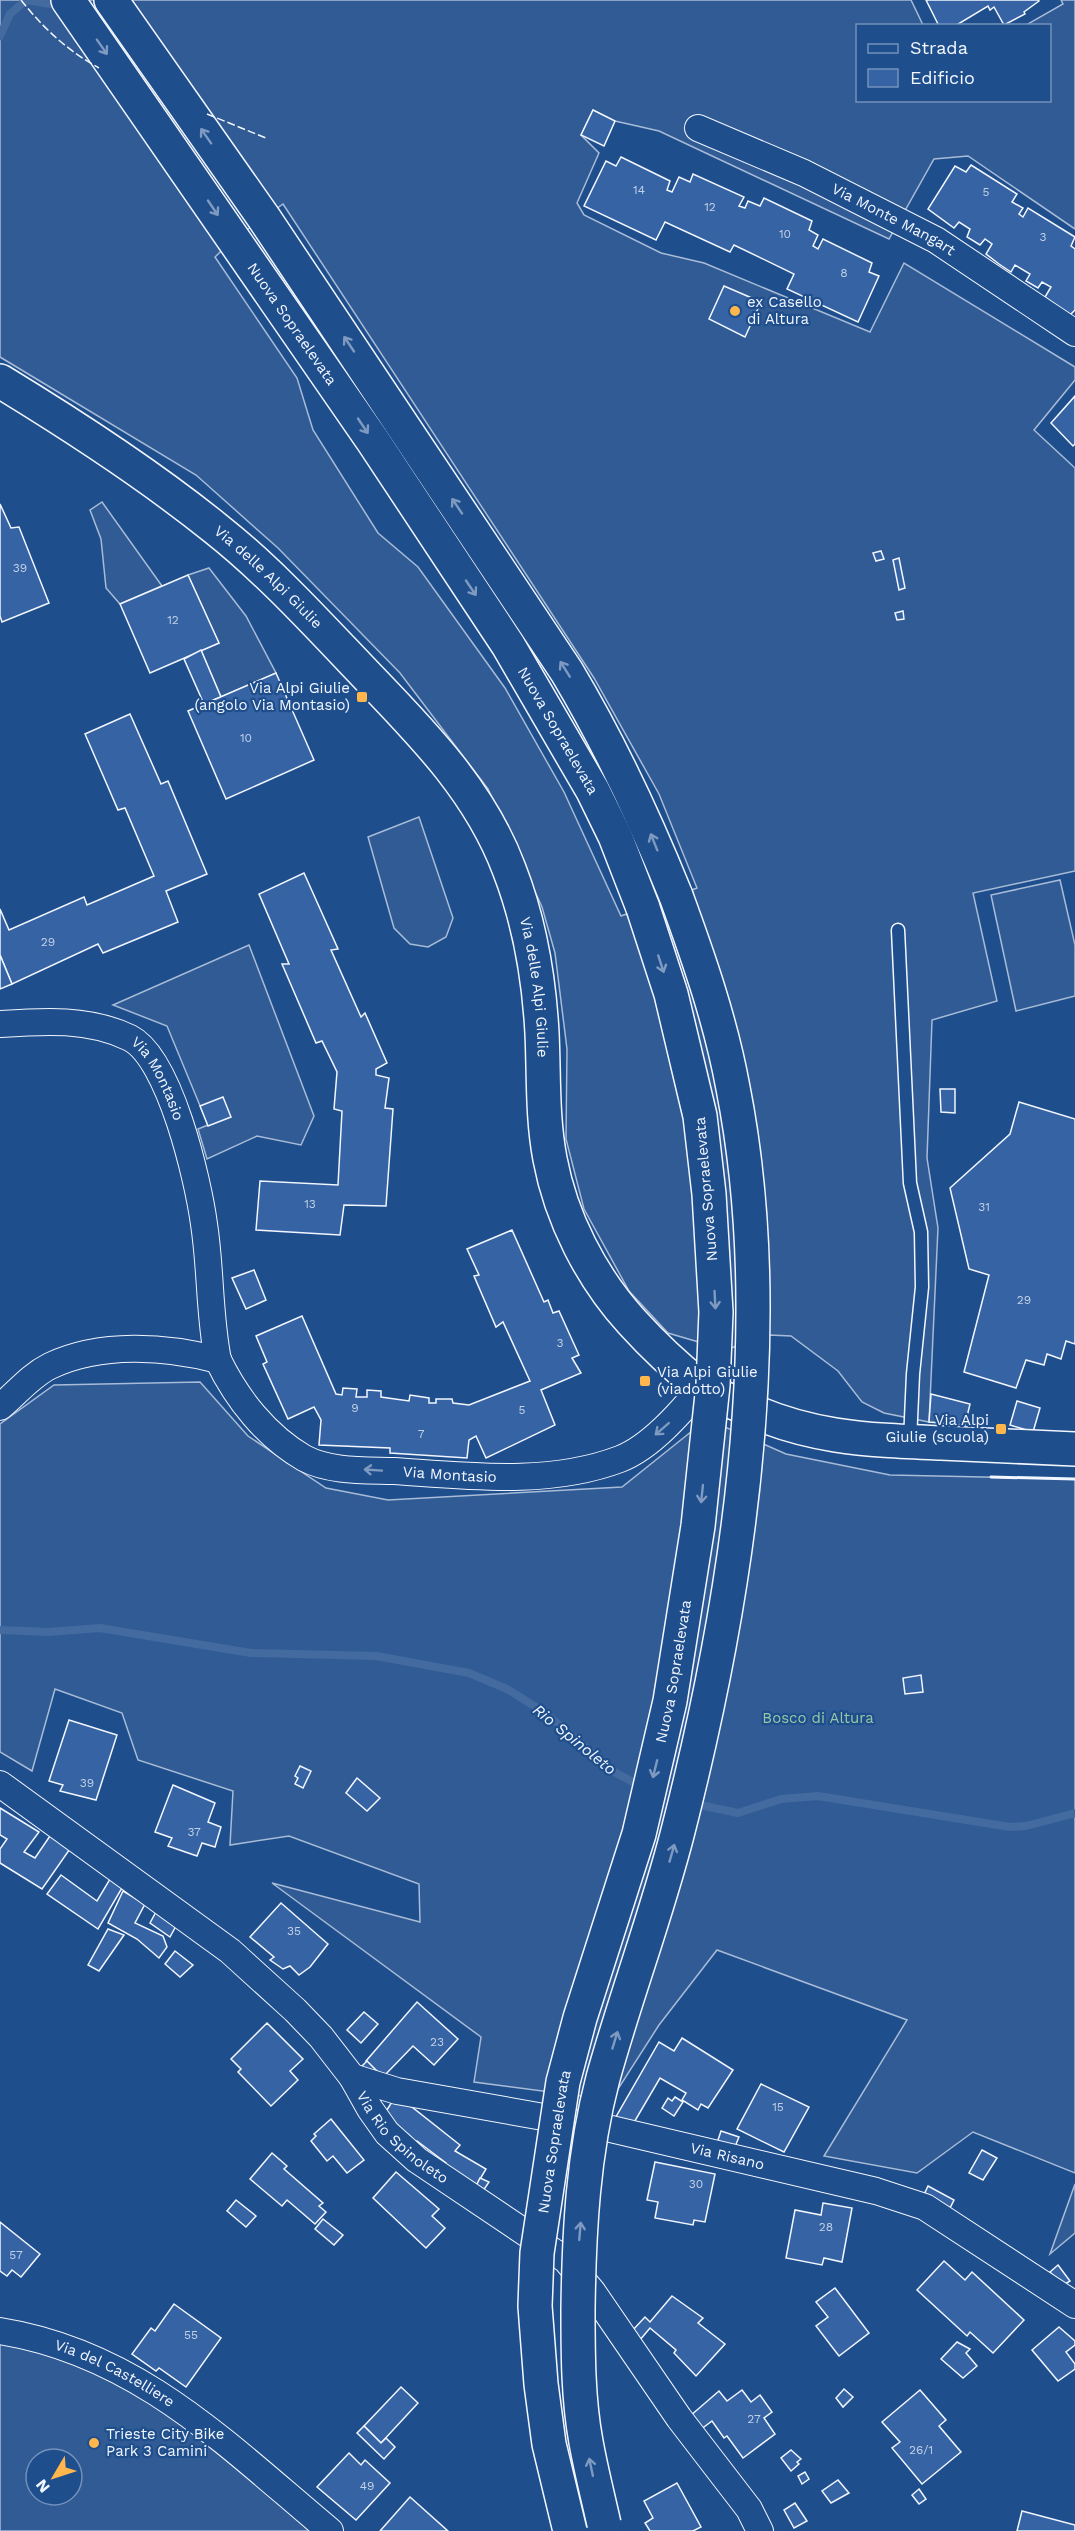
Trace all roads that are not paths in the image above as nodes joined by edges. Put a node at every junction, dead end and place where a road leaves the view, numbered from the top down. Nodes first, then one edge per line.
1 (68, 0) edge
2 (111, 0) edge
3 (698, 128) dead end
4 (1075, 333) edge
5 (0, 381) edge
6 (898, 930) dead end
7 (0, 1024) edge
8 (218, 1360) junction
9 (702, 1387) junction
10 (0, 1407) edge
11 (910, 1442) junction
12 (1075, 1449) edge
13 (0, 1784) edge
14 (352, 2078) junction
15 (1075, 2305) edge
16 (0, 2331) edge
17 (605, 2527) edge
18 (330, 2531) edge
19 (570, 2531) edge
20 (760, 2531) edge

1 -> 19 main road, Nuova Sopraelevata, bridge
17 -> 2 main road, bridge
3 - 4 street, Via Monte Mangart
5 - 9 main road, Via delle Alpi Giulie
6 - 11 lane
7 - 8 street, Via Montasio
9 -> 8 street, Via Montasio
8 - 10 street
9 - 11 main road, Via delle Alpi Giulie
11 - 12 main road, Via delle Alpi Giulie
13 - 14 street, Via Rio Spinoleto
14 - 15 street, Via Risano
14 - 20 street, Via Rio Spinoleto
16 - 18 street, Via del Castelliere

